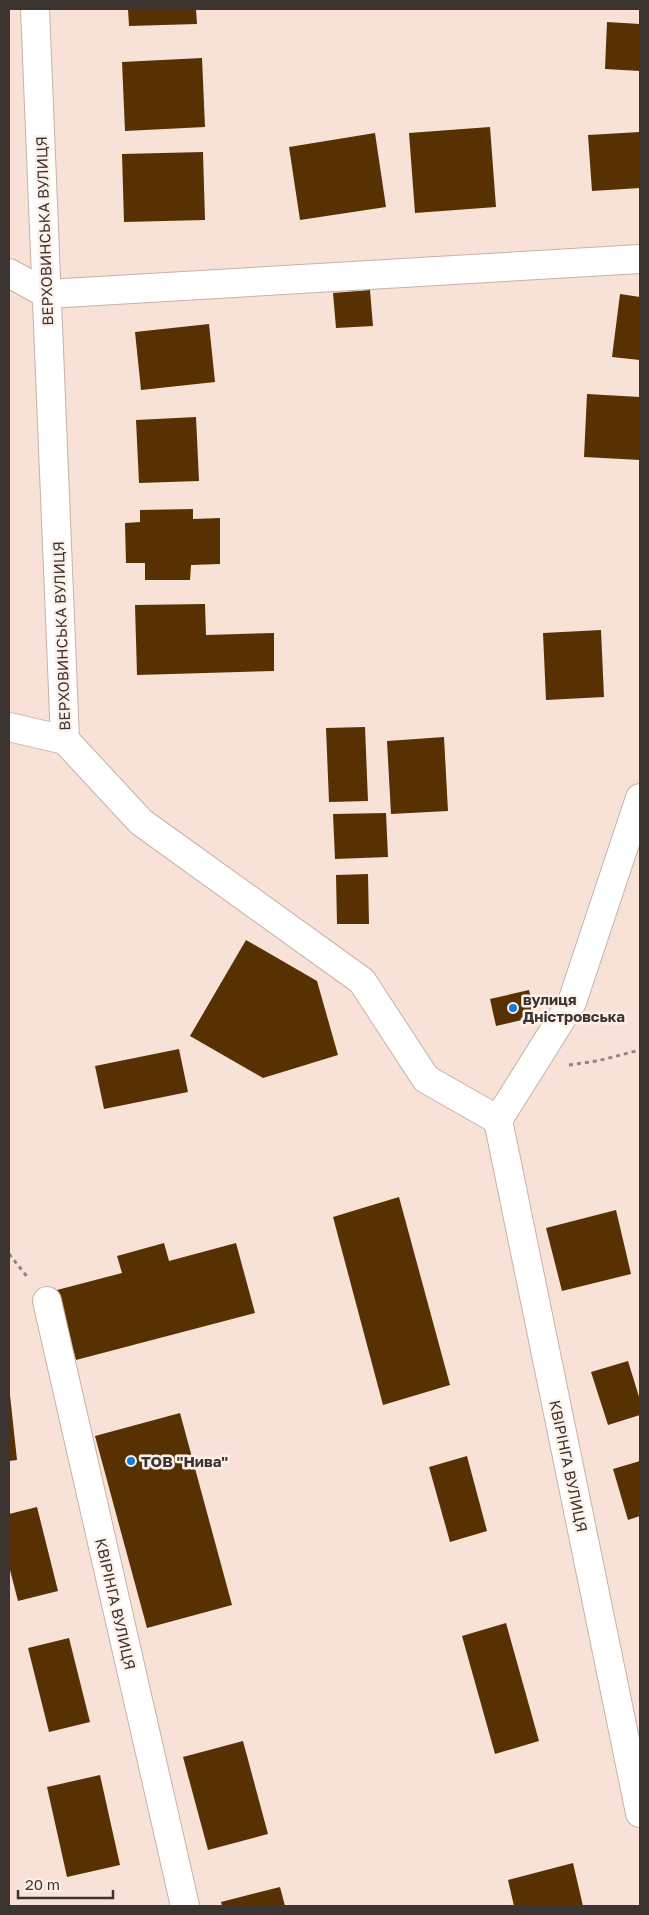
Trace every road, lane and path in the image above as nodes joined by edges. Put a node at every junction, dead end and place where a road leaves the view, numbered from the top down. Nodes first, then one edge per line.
1 (35, 9) edge
2 (640, 259) edge
3 (9, 272) edge
4 (47, 294) junction
5 (9, 727) edge
6 (65, 740) junction
7 (640, 798) edge
8 (640, 1050) edge
9 (529, 1071) junction
10 (498, 1120) junction
11 (47, 1301) dead end
12 (640, 1812) edge
13 (185, 1906) edge

1 - 4 street, ВЕРХОВИНСЬКА ВУЛИЦЯ
2 - 4 street
3 - 4 street
4 - 6 street, ВЕРХОВИНСЬКА ВУЛИЦЯ
5 - 6 street
6 - 10 street, ВЕРХОВИНСЬКА ВУЛИЦЯ
7 - 9 street
8 - 9 path
9 - 10 street
10 - 12 street, КВІРІНГА ВУЛИЦЯ
11 - 13 street, КВІРІНГА ВУЛИЦЯ

